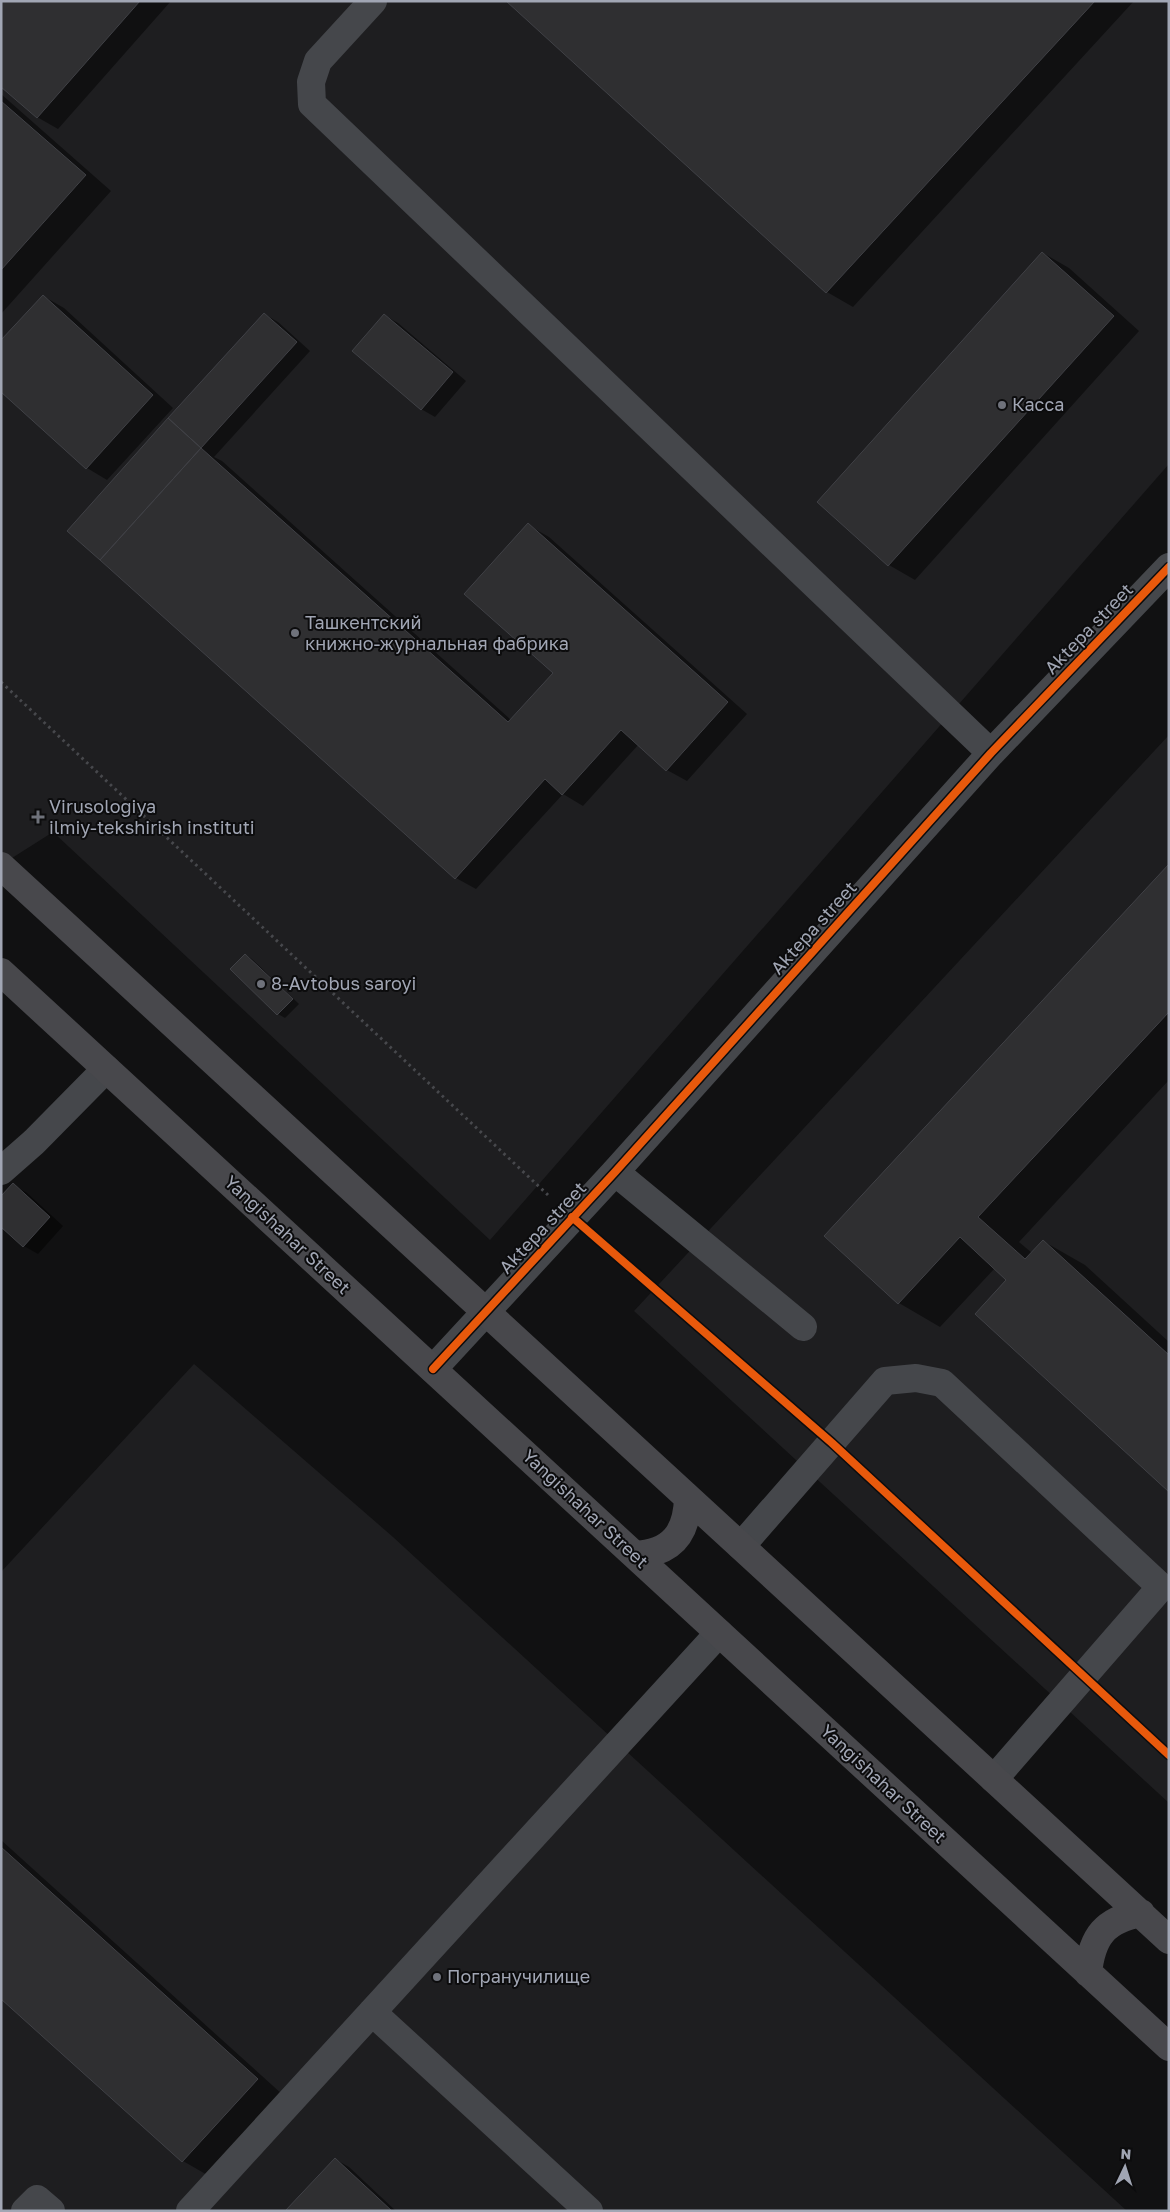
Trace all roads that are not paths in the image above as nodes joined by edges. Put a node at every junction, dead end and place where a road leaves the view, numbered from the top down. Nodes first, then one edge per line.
1 (374, 1) edge
2 (1169, 567) edge
3 (991, 753) junction
4 (1, 866) edge
5 (1, 972) edge
6 (106, 1069) junction
7 (1, 1171) edge
8 (615, 1172) junction
9 (486, 1312) junction
10 (803, 1327) dead end
11 (432, 1369) junction
12 (688, 1498) junction
13 (741, 1546) junction
14 (635, 1555) junction
15 (1165, 1590) edge
16 (719, 1633) junction
17 (994, 1779) junction
18 (1141, 1913) junction
19 (1168, 1938) edge
20 (1088, 1973) junction
21 (372, 2012) junction
22 (1169, 2047) edge
23 (25, 2211) edge
24 (51, 2211) edge
25 (190, 2211) edge
26 (589, 2211) edge

1 - 3 street
2 - 3 street, Aktepa street
3 - 8 street, Aktepa street
4 - 9 main road
5 - 6 main road, Yangishahar Street
6 - 7 street
6 - 11 main road, Yangishahar Street
8 - 9 street, Aktepa street
8 - 10 street
9 - 11 street, Aktepa street
9 - 12 main road
11 - 14 main road, Yangishahar Street
12 - 13 main road
12 - 14 main road
13 - 15 street
13 - 17 main road
14 - 16 main road, Yangishahar Street
15 - 17 street
16 - 20 main road, Yangishahar Street
16 - 21 street
17 - 18 main road
18 - 19 main road
18 - 20 main road
20 - 22 main road, Yangishahar Street
21 - 25 street
21 - 26 street
23 - 24 street

